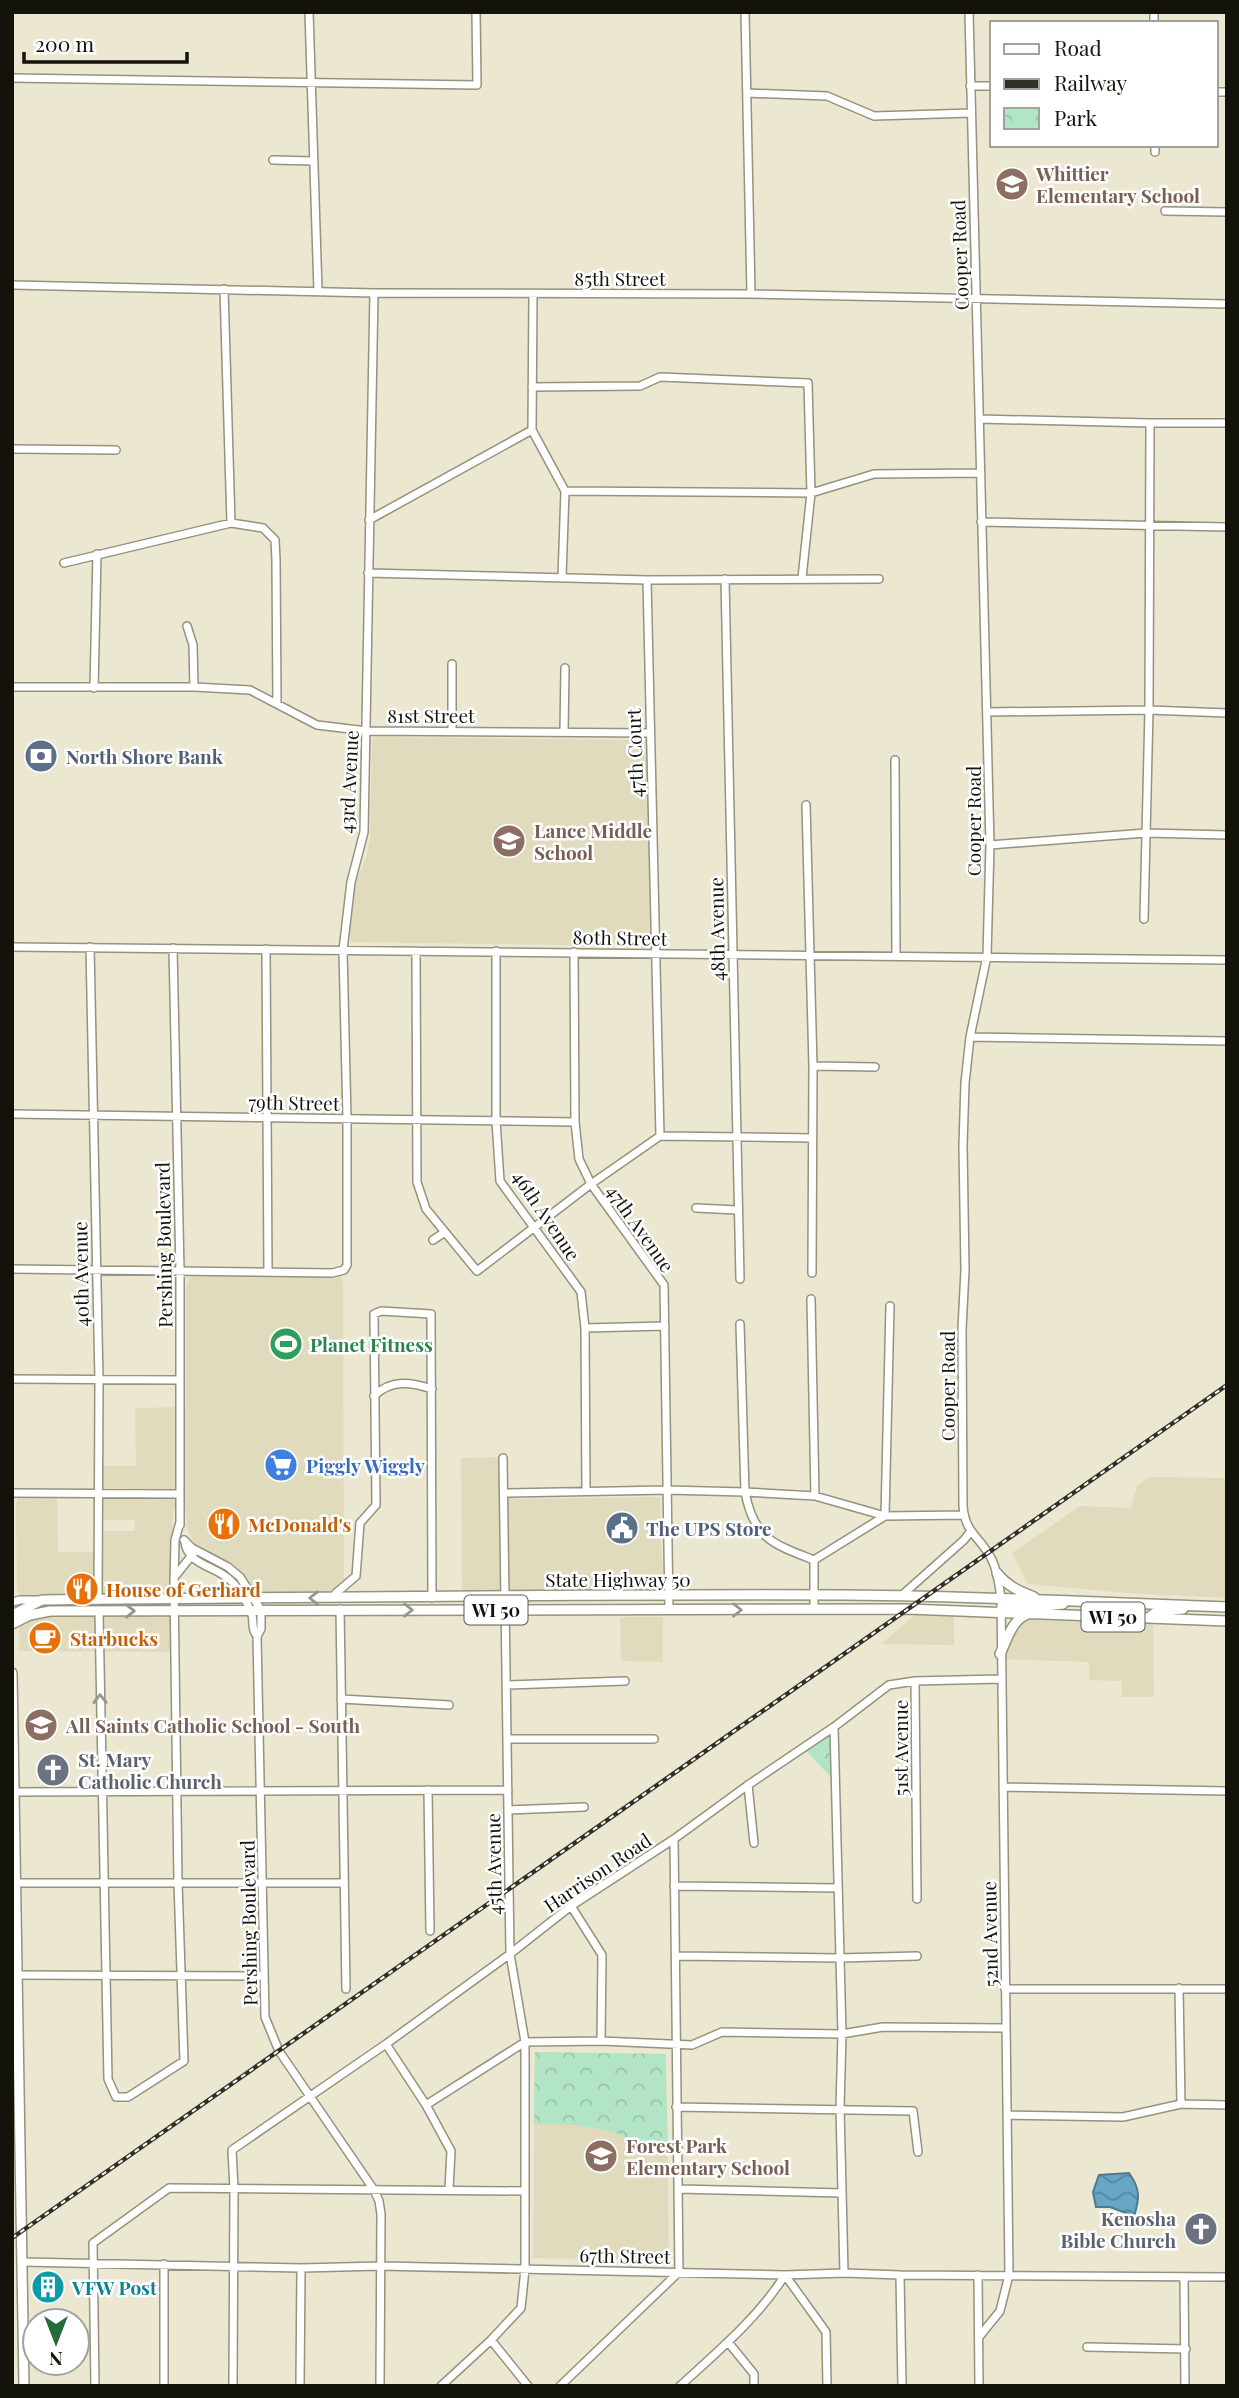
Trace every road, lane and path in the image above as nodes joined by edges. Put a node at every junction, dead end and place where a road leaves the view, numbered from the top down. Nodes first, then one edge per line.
1 (309, 12) edge
2 (476, 12) edge
3 (745, 12) edge
4 (969, 12) edge
5 (12, 78) edge
6 (310, 84) junction
7 (970, 86) junction
8 (990, 86) edge
9 (747, 93) junction
10 (971, 113) junction
11 (274, 160) dead end
12 (313, 161) junction
13 (1165, 211) dead end
14 (1227, 212) edge
15 (12, 285) edge
16 (224, 289) junction
17 (318, 291) junction
18 (374, 293) junction
19 (533, 294) junction
20 (751, 294) junction
21 (977, 299) junction
22 (1227, 304) edge
23 (532, 387) junction
24 (980, 419) junction
25 (1150, 423) junction
26 (1227, 423) edge
27 (532, 430) junction
28 (12, 449) edge
29 (116, 450) dead end
30 (981, 473) junction
31 (565, 491) junction
32 (811, 493) junction
33 (369, 520) junction
34 (981, 522) junction
35 (231, 523) junction
36 (1151, 526) junction
37 (1227, 527) edge
38 (97, 554) junction
39 (64, 563) dead end
40 (368, 573) junction
41 (562, 577) junction
42 (802, 578) junction
43 (725, 579) junction
44 (879, 579) dead end
45 (647, 580) junction
46 (187, 625) dead end
47 (452, 664) dead end
48 (565, 668) dead end
49 (12, 687) edge
50 (194, 687) junction
51 (94, 688) junction
52 (277, 704) junction
53 (1149, 710) junction
54 (987, 712) junction
55 (1227, 713) edge
56 (452, 730) junction
57 (367, 731) junction
58 (564, 732) junction
59 (649, 733) junction
60 (895, 760) dead end
61 (806, 805) dead end
62 (1146, 833) junction
63 (1227, 835) edge
64 (990, 845) junction
65 (1144, 919) dead end
66 (12, 947) edge
67 (90, 947) junction
68 (173, 948) junction
69 (265, 950) junction
70 (343, 950) junction
71 (416, 951) junction
72 (496, 951) junction
73 (574, 952) junction
74 (657, 953) junction
75 (733, 954) junction
76 (808, 954) junction
77 (896, 956) junction
78 (987, 956) junction
79 (1227, 960) edge
80 (970, 1037) junction
81 (1227, 1041) edge
82 (813, 1066) junction
83 (875, 1067) dead end
84 (12, 1114) edge
85 (92, 1116) junction
86 (176, 1117) junction
87 (267, 1118) junction
88 (347, 1119) junction
89 (417, 1119) junction
90 (496, 1121) junction
91 (575, 1122) junction
92 (660, 1136) junction
93 (736, 1137) junction
94 (812, 1138) junction
95 (591, 1184) junction
96 (696, 1208) dead end
97 (737, 1210) junction
98 (534, 1229) junction
99 (445, 1232) junction
100 (433, 1240) dead end
101 (12, 1269) edge
102 (96, 1270) junction
103 (180, 1270) junction
104 (268, 1272) junction
105 (812, 1273) dead end
106 (740, 1279) dead end
107 (811, 1299) dead end
108 (890, 1306) dead end
109 (740, 1324) dead end
110 (665, 1326) junction
111 (585, 1328) junction
112 (12, 1379) edge
113 (99, 1380) junction
114 (180, 1380) junction
115 (432, 1389) junction
116 (374, 1396) junction
117 (503, 1458) dead end
118 (667, 1490) junction
119 (586, 1491) junction
120 (745, 1492) junction
121 (12, 1493) edge
122 (504, 1493) junction
123 (98, 1494) junction
124 (180, 1494) junction
125 (815, 1496) junction
126 (964, 1515) junction
127 (885, 1516) junction
128 (180, 1521) junction
129 (970, 1532) junction
130 (194, 1554) junction
131 (814, 1560) junction
132 (997, 1573) junction
133 (174, 1578) junction
134 (336, 1593) dead end
135 (814, 1595) junction
136 (669, 1596) junction
137 (505, 1597) junction
138 (901, 1597) junction
139 (248, 1598) junction
140 (432, 1598) junction
141 (1001, 1598) junction
142 (1039, 1599) junction
143 (98, 1600) junction
144 (174, 1600) junction
145 (1082, 1601) junction
146 (1202, 1606) junction
147 (1227, 1606) edge
148 (14, 1608) edge
149 (340, 1609) junction
150 (814, 1609) junction
151 (923, 1609) junction
152 (175, 1610) junction
153 (250, 1610) junction
154 (261, 1610) junction
155 (505, 1610) junction
156 (668, 1610) junction
157 (1000, 1611) junction
158 (99, 1612) junction
159 (37, 1613) junction
160 (1032, 1613) junction
161 (1148, 1618) junction
162 (1227, 1621) edge
163 (12, 1625) edge
164 (257, 1636) junction
165 (1000, 1654) junction
166 (12, 1673) edge
167 (1000, 1679) junction
168 (625, 1681) dead end
169 (915, 1681) junction
170 (506, 1685) junction
171 (341, 1699) junction
172 (449, 1705) dead end
173 (834, 1727) junction
174 (507, 1739) junction
175 (654, 1739) dead end
176 (748, 1785) junction
177 (1003, 1787) junction
178 (343, 1790) junction
179 (428, 1790) junction
180 (508, 1790) junction
181 (102, 1791) junction
182 (177, 1791) junction
183 (261, 1791) junction
184 (1227, 1791) edge
185 (14, 1792) edge
186 (584, 1807) dead end
187 (508, 1810) junction
188 (674, 1839) junction
189 (754, 1843) dead end
190 (103, 1882) junction
191 (178, 1882) junction
192 (262, 1882) junction
193 (14, 1883) edge
194 (344, 1883) junction
195 (674, 1886) junction
196 (837, 1888) junction
197 (917, 1899) dead end
198 (571, 1906) junction
199 (430, 1931) dead end
200 (510, 1954) junction
201 (677, 1956) junction
202 (917, 1956) dead end
203 (839, 1958) junction
204 (15, 1975) edge
205 (181, 1975) junction
206 (104, 1976) junction
207 (263, 1976) junction
208 (1180, 1988) junction
209 (346, 1989) dead end
210 (1005, 1989) junction
211 (1227, 1989) edge
212 (1006, 2028) junction
213 (842, 2034) junction
214 (601, 2041) junction
215 (525, 2042) junction
216 (386, 2044) junction
217 (676, 2044) junction
218 (16, 2067) edge
219 (308, 2096) junction
220 (1181, 2104) junction
221 (426, 2105) junction
222 (1227, 2105) edge
223 (676, 2107) junction
224 (840, 2108) junction
225 (1008, 2115) junction
226 (918, 2152) dead end
227 (16, 2159) edge
228 (234, 2189) junction
229 (449, 2189) junction
230 (678, 2189) junction
231 (374, 2190) junction
232 (524, 2191) junction
233 (842, 2193) junction
234 (23, 2262) junction
235 (94, 2263) junction
236 (164, 2264) junction
237 (232, 2265) junction
238 (381, 2266) junction
239 (301, 2268) junction
240 (525, 2269) junction
241 (679, 2272) junction
242 (844, 2273) junction
243 (785, 2275) junction
244 (900, 2275) junction
245 (978, 2275) junction
246 (1009, 2275) junction
247 (1184, 2277) junction
248 (1227, 2277) edge
249 (979, 2337) junction
250 (491, 2340) junction
251 (728, 2342) junction
252 (1087, 2347) dead end
253 (1186, 2349) junction
254 (24, 2386) edge
255 (95, 2386) edge
256 (164, 2386) edge
257 (233, 2386) edge
258 (300, 2386) edge
259 (380, 2386) edge
260 (441, 2386) edge
261 (528, 2386) edge
262 (560, 2386) edge
263 (680, 2386) edge
264 (754, 2386) edge
265 (827, 2386) edge
266 (902, 2386) edge
267 (979, 2386) edge
268 (1185, 2386) edge

1 - 6 street
2 - 6 street
3 - 9 street
4 - 7 street, Cooper Road
5 - 6 street
6 - 12 street
7 - 8 street
7 - 10 street, Cooper Road
9 - 10 street
9 - 20 street
10 - 21 street, Cooper Road
11 - 12 street
12 - 17 street
13 - 14 street
15 - 16 street, 85th Street
16 - 17 street, 85th Street
16 - 35 street
17 - 18 street, 85th Street
18 - 19 street, 85th Street
18 - 33 street, 43rd Avenue
19 - 20 street, 85th Street
19 - 23 street
20 - 21 street, 85th Street
21 - 22 street, 85th Street
21 - 24 street, Cooper Road
23 - 27 street
23 - 32 street
24 - 25 street
24 - 30 street, Cooper Road
25 - 26 street
25 - 36 street
27 - 31 street
27 - 33 street
28 - 29 street
30 - 32 street
30 - 34 street, Cooper Road
31 - 32 street
31 - 41 street
32 - 42 street
33 - 40 street, 43rd Avenue
34 - 36 street
34 - 54 street, Cooper Road
35 - 38 street
35 - 52 street
36 - 37 street
36 - 53 street
38 - 39 street
38 - 51 street
40 - 41 street
40 - 57 street, 43rd Avenue
41 - 45 street
42 - 43 street
42 - 44 street
43 - 45 street
43 - 75 street, 48th Avenue
45 - 59 street, 47th Court
46 - 50 street
47 - 56 street
48 - 58 street
49 - 51 street, 81st Street
50 - 51 street, 81st Street
50 - 52 street, 81st Street
52 - 57 street, 81st Street
53 - 54 street
53 - 55 street
53 - 62 street
54 - 64 street, Cooper Road
56 - 57 street, 81st Street
56 - 58 street, 81st Street
57 - 70 street, 43rd Avenue
58 - 59 street, 81st Street
59 - 74 street, 47th Court
60 - 77 street
61 - 76 street
62 - 63 street
62 - 64 street
62 - 65 street
64 - 78 street, Cooper Road
66 - 67 street, 80th Street
67 - 68 street, 80th Street
67 - 85 street, 40th Avenue
68 - 69 street, 80th Street
68 - 86 street, Pershing Boulevard
69 - 70 street, 80th Street
69 - 87 street
70 - 71 street, 80th Street
70 - 88 street, 43rd Avenue
71 - 72 street, 80th Street
71 - 89 street
72 - 73 street, 80th Street
72 - 90 street, 46th Avenue
73 - 74 street, 80th Street
73 - 91 street, 47th Avenue
74 - 75 street, 80th Street
74 - 92 street, 47th Court
75 - 76 street, 80th Street
75 - 93 street, 48th Avenue
76 - 77 street, 80th Street
76 - 82 street
77 - 78 street, 80th Street
78 - 79 street, 80th Street
78 - 80 street, Cooper Road
80 - 81 street
80 - 126 street, Cooper Road
82 - 83 street
82 - 94 street
84 - 85 street, 79th Street
85 - 86 street, 79th Street
85 - 102 street, 40th Avenue
86 - 87 street, 79th Street
86 - 103 street, Pershing Boulevard
87 - 88 street, 79th Street
87 - 104 street
88 - 89 street, 79th Street
88 - 104 street, 43rd Avenue
89 - 90 street, 79th Street
89 - 99 street
90 - 91 street, 79th Street
90 - 98 street, 46th Avenue
91 - 95 street, 47th Avenue
92 - 93 street
92 - 95 street
93 - 94 street
93 - 97 street, 48th Avenue
94 - 105 street
95 - 98 street
95 - 110 street, 47th Avenue
96 - 97 street
97 - 106 street, 48th Avenue
98 - 99 street
98 - 111 street, 46th Avenue
99 - 100 street
101 - 102 street
102 - 103 street
102 - 113 street, 40th Avenue
103 - 104 street
103 - 114 street, Pershing Boulevard
107 - 125 street
108 - 127 street
109 - 120 street
110 - 111 street
110 - 118 street, 47th Avenue
111 - 119 street, 46th Avenue
112 - 113 street
113 - 114 street
113 - 123 street, 40th Avenue
114 - 124 street, Pershing Boulevard
115 - 116 street
115 - 116 street
115 - 140 street
116 - 134 street
117 - 122 street, 45th Avenue
118 - 119 street
118 - 120 street
118 - 136 street, 47th Avenue
119 - 122 street
120 - 125 street
120 - 131 street
121 - 123 street
122 - 137 street, 45th Avenue
123 - 124 street
123 - 143 street, 40th Avenue
124 - 128 street, Pershing Boulevard
125 - 127 street
126 - 127 street
126 - 129 street, Cooper Road
127 - 131 street
128 - 130 street, Pershing Boulevard
128 - 133 street
129 - 132 street, 52nd Avenue
129 - 138 street
130 - 133 street
130 - 139 street, Pershing Boulevard
131 - 135 street
132 - 141 street, 52nd Avenue
132 - 142 main road
133 - 144 street
135 - 136 main road, State Highway 50 / WI 50
135 - 138 main road, State Highway 50 / WI 50
135 - 150 street
136 - 137 main road, State Highway 50 / WI 50
136 - 156 street, 47th Avenue
137 - 140 main road, State Highway 50 / WI 50
137 - 155 street, 45th Avenue
138 - 141 main road, State Highway 50 / WI 50
140 -> 139 main road, State Highway 50 / WI 50
139 - 144 main road, State Highway 50 / WI 50
139 - 153 street, Pershing Boulevard
139 - 154 street, Pershing Boulevard
141 - 142 main road, State Highway 50 / WI 50
141 - 151 main road
141 - 157 street, 52nd Avenue
142 - 145 main road, State Highway 50 / WI 50
143 - 144 main road, State Highway 50 / WI 50
143 - 148 main road, State Highway 50 / WI 50
144 - 152 street
145 - 146 main road, State Highway 50 / WI 50
145 - 157 main road
146 - 147 main road, State Highway 50 / WI 50
146 - 161 main road
148 - 159 street
149 - 154 main road, State Highway 50 / WI 50
149 -> 155 main road, State Highway 50 / WI 50
149 - 171 street
150 - 151 main road, State Highway 50 / WI 50
156 -> 150 main road, State Highway 50 / WI 50
151 - 157 main road, State Highway 50 / WI 50
152 - 153 main road, State Highway 50 / WI 50
158 -> 152 main road, State Highway 50 / WI 50
152 - 182 street
153 - 154 main road, State Highway 50 / WI 50
153 - 164 street, Pershing Boulevard
154 - 164 street, Pershing Boulevard
155 - 156 main road, State Highway 50 / WI 50
155 - 170 street, 45th Avenue
157 - 160 main road, State Highway 50 / WI 50
157 - 165 street, 52nd Avenue
158 - 159 main road, State Highway 50 / WI 50
181 -> 158 street
159 - 163 main road, State Highway 50 / WI 50
160 - 161 main road, State Highway 50 / WI 50
160 - 165 main road
161 - 162 main road, State Highway 50 / WI 50
164 - 183 street, Pershing Boulevard
165 - 167 street, 52nd Avenue
166 - 185 main road
167 - 169 street, Harrison Road
167 - 177 street, 52nd Avenue
168 - 170 street
169 - 173 street, Harrison Road
169 - 197 street, 51st Avenue
170 - 174 street, 45th Avenue
171 - 172 street
171 - 178 street
173 - 176 street, Harrison Road
173 - 196 street
174 - 175 street
174 - 180 street, 45th Avenue
176 - 188 street, Harrison Road
176 - 189 street
177 - 184 street
177 - 210 street, 52nd Avenue
178 - 179 street
178 - 183 street
178 - 194 street
179 - 180 street
179 - 199 street
180 - 187 street, 45th Avenue
181 - 182 street
181 - 185 street
181 - 190 street
182 - 183 street
182 - 191 street
183 - 192 street, Pershing Boulevard
185 - 193 main road
186 - 187 street
187 - 200 street, 45th Avenue
188 - 195 street
188 - 198 street, Harrison Road
190 - 191 street
190 - 193 street
190 - 206 street
191 - 192 street
191 - 205 street
192 - 194 street
192 - 207 street, Pershing Boulevard
193 - 204 main road
194 - 209 street
195 - 196 street
195 - 201 street
196 - 203 street
198 - 200 street, Harrison Road
198 - 214 street
200 - 215 street, 45th Avenue
200 - 216 street, Harrison Road
201 - 203 street
201 - 217 street
202 - 203 street
203 - 213 street
204 - 206 street
204 - 218 main road
205 - 206 street
205 - 206 street
205 - 207 street
207 - 219 street, Pershing Boulevard
208 - 210 street
208 - 211 street
208 - 220 street
210 - 212 street, 52nd Avenue
212 - 213 street
212 - 225 street, 52nd Avenue
213 - 217 street
213 - 224 street
214 - 215 street
214 - 217 street
215 - 221 street
215 - 232 street, 45th Avenue
216 - 219 street, Harrison Road
216 - 221 street
217 - 223 street
218 - 227 main road
219 - 228 street, Harrison Road
219 - 231 street, Pershing Boulevard
220 - 222 street
220 - 225 street
221 - 229 street
223 - 224 street
223 - 230 street
224 - 226 street
224 - 233 street
225 - 246 street, 52nd Avenue
227 - 234 main road
228 - 231 street
228 - 235 street
228 - 237 street
229 - 231 street
229 - 232 street
230 - 233 street
230 - 241 street
231 - 238 street, Pershing Boulevard
232 - 240 street, 45th Avenue
233 - 242 street
234 - 235 street, 67th Street
234 - 254 main road
235 - 236 street, 67th Street
235 - 255 street
236 - 237 street, 67th Street
236 - 256 street
237 - 239 street, 67th Street
237 - 257 street
238 - 239 street, 67th Street
238 - 240 street, 67th Street
238 - 259 street, Pershing Boulevard
239 - 258 street
240 - 241 street, 67th Street
240 - 250 street, 45th Avenue
241 - 243 street, 67th Street
241 - 262 street
242 - 243 street, 67th Street
242 - 244 street, 67th Street
243 - 251 street
243 - 265 street
244 - 245 street, 67th Street
244 - 266 street
245 - 246 street, 67th Street
245 - 249 street
246 - 247 street, 67th Street
246 - 249 street, 52nd Avenue
247 - 248 street, 67th Street
247 - 253 street
249 - 267 street
250 - 260 street, 45th Avenue
250 - 261 street
251 - 263 street
251 - 264 street
252 - 253 street
253 - 268 street

